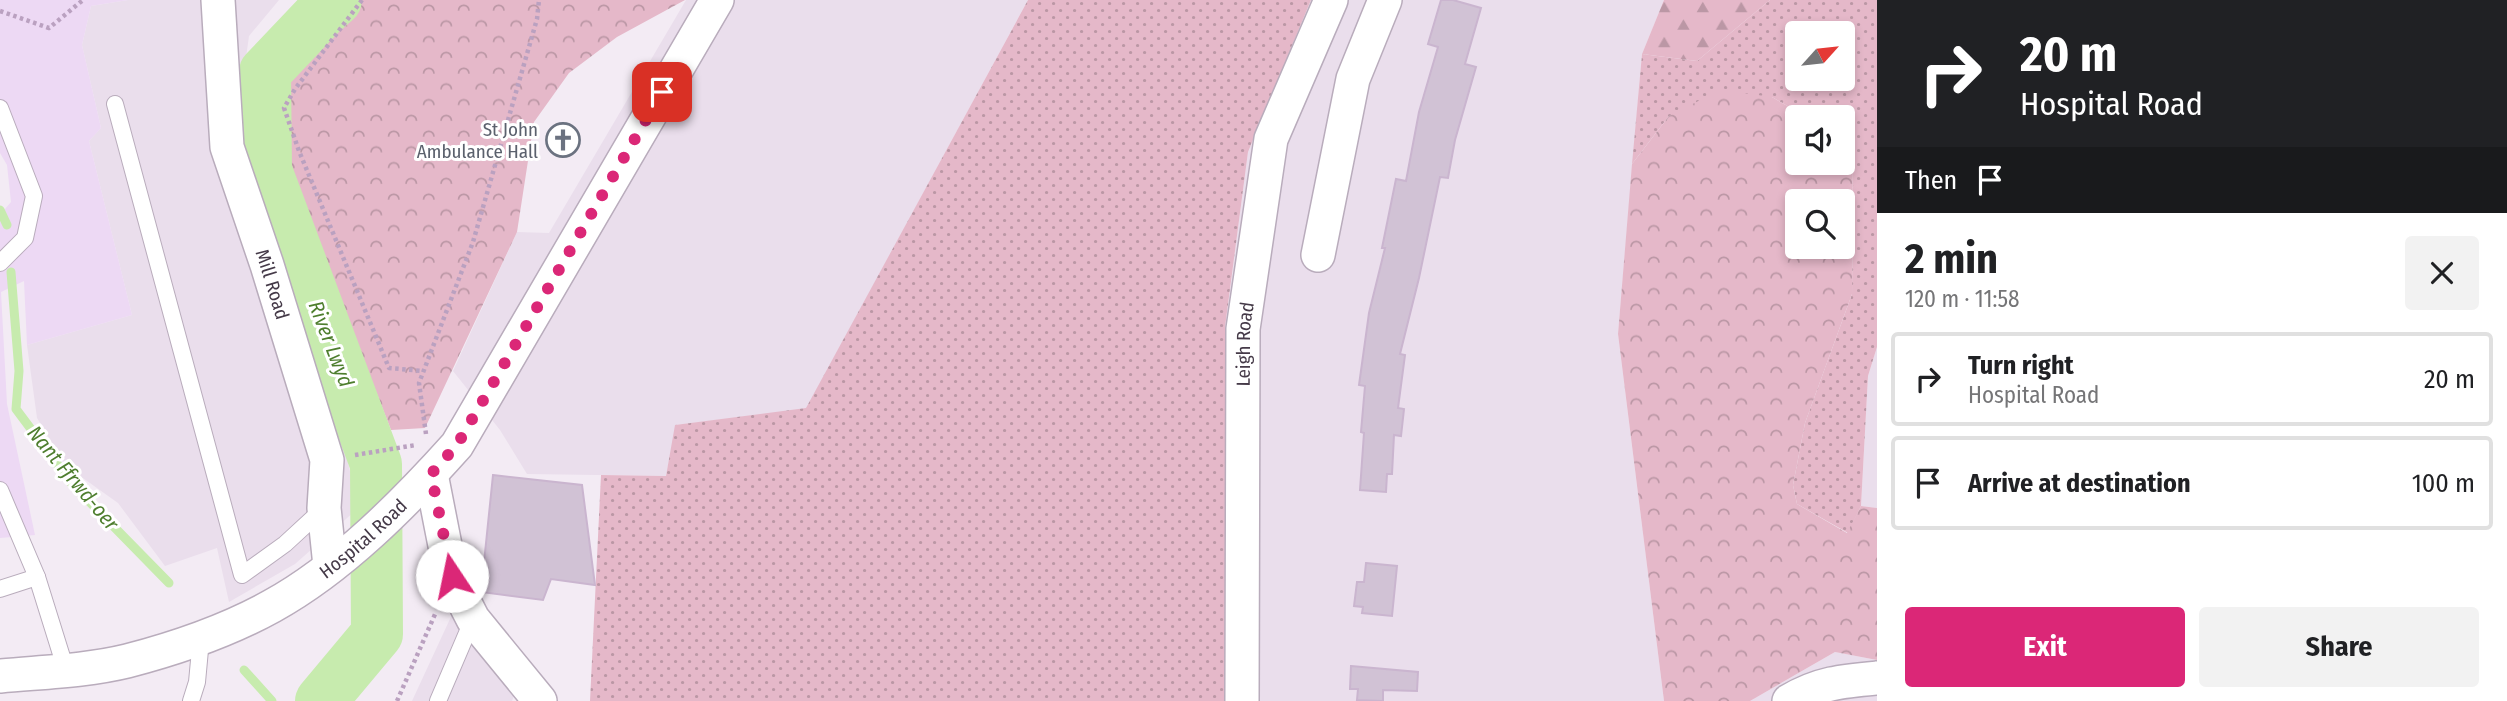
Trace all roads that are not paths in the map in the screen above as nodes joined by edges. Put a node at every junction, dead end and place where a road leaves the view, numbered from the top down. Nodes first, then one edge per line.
1 (218, 0) edge
2 (717, 0) edge
3 (1331, 0) edge
4 (1385, 0) edge
5 (115, 104) dead end
6 (0, 108) edge
7 (1318, 255) dead end
8 (0, 263) edge
9 (422, 482) junction
10 (0, 490) edge
11 (324, 508) junction
12 (330, 566) junction
13 (37, 577) junction
14 (0, 589) edge
15 (473, 619) junction
16 (201, 639) junction
17 (66, 670) junction
18 (0, 676) edge
19 (1877, 678) edge
20 (191, 701) edge
21 (438, 701) edge
22 (540, 701) edge
23 (1242, 701) edge
24 (1789, 701) edge

1 - 11 street, Mill Road
2 - 9 street, Hospital Road
3 - 23 street, Leigh Road
4 - 7 street
5 - 11 lane
6 - 8 lane
9 - 12 street, Hospital Road
9 - 15 street
10 - 13 lane
11 - 12 street, Mill Road
12 - 16 street, Hospital Road
13 - 14 lane
13 - 17 lane
15 - 21 lane
15 - 22 street
16 - 17 street, Hospital Road
16 - 20 lane
17 - 18 street, Hospital Road
19 - 24 street

